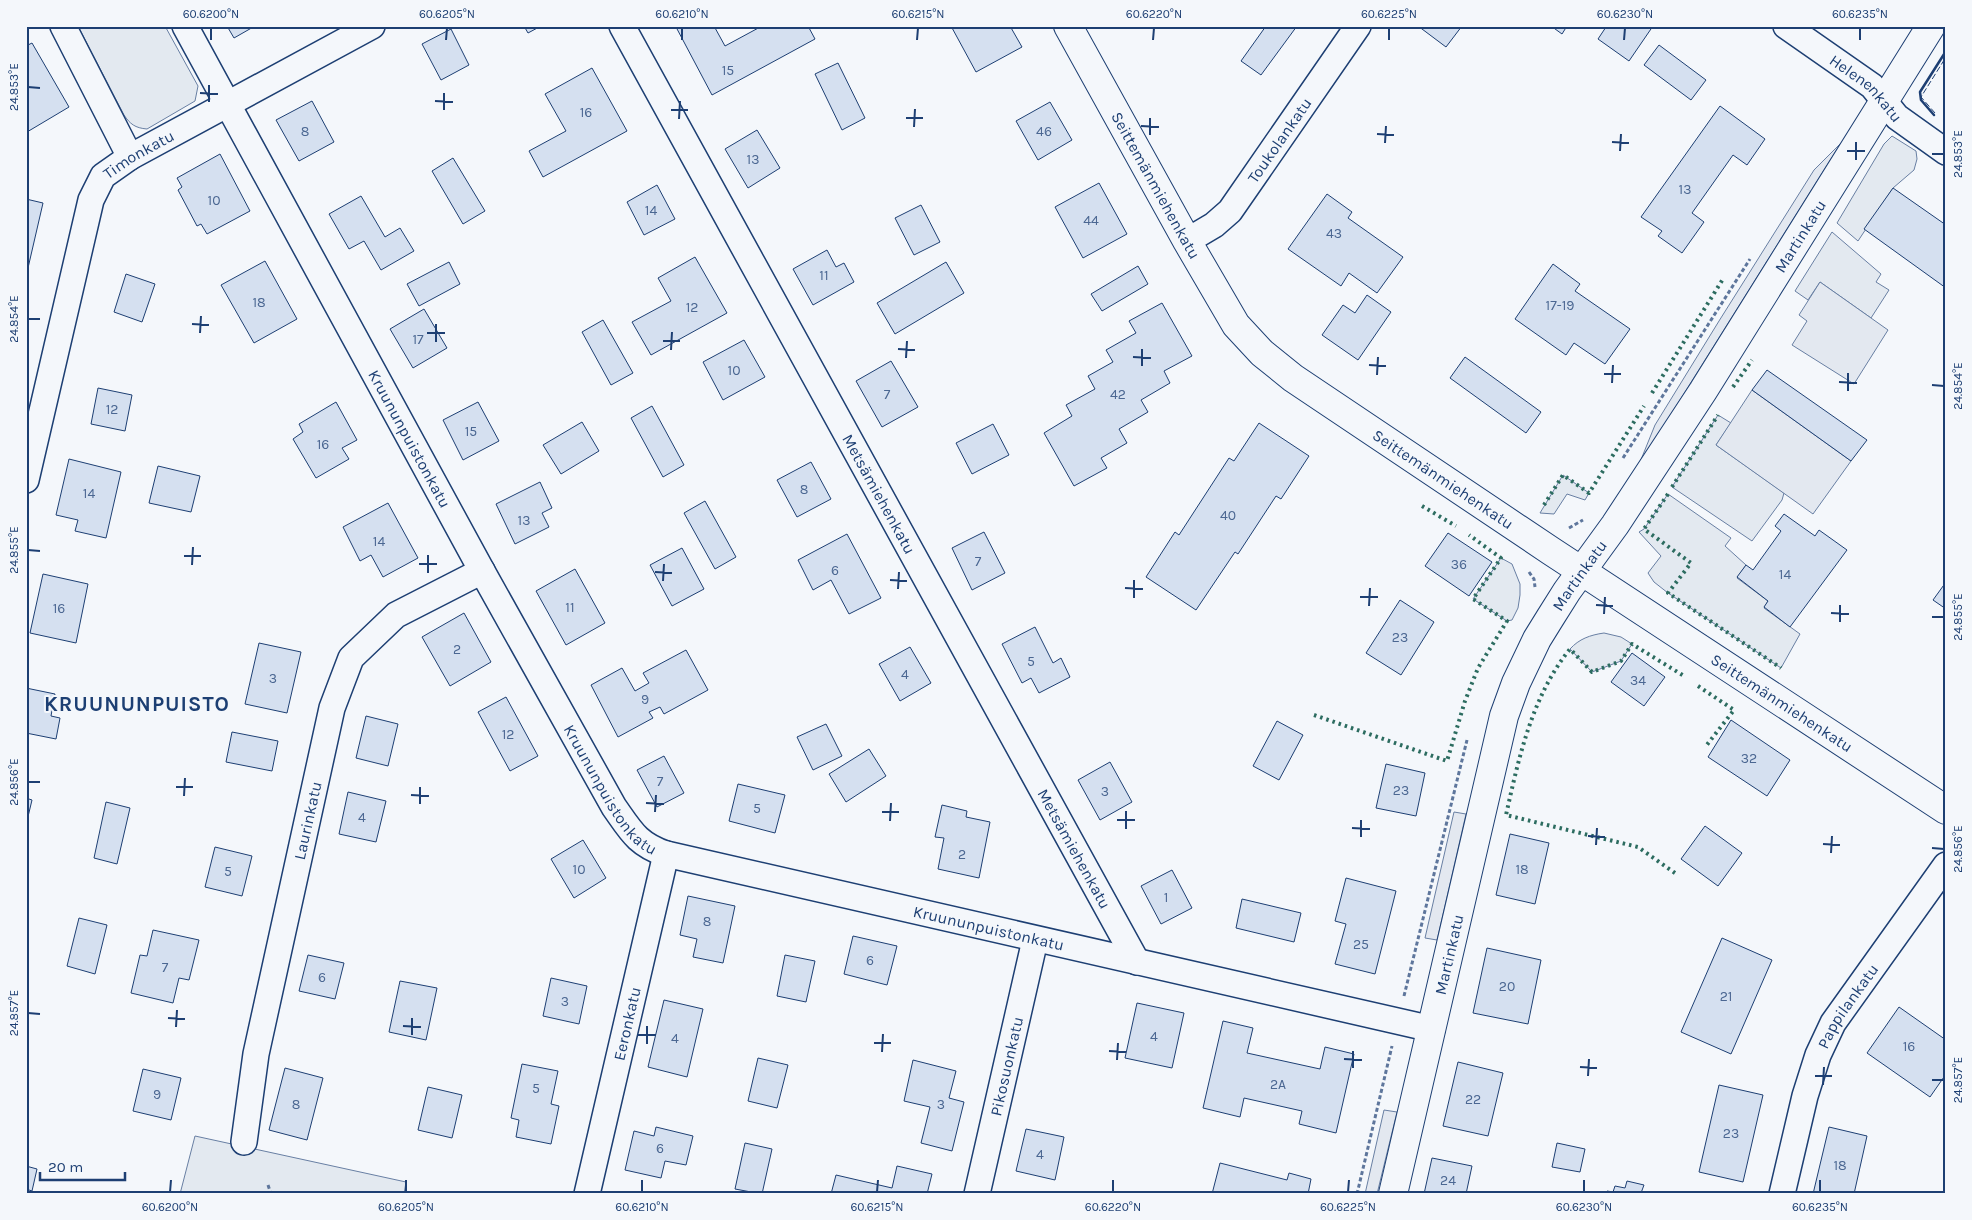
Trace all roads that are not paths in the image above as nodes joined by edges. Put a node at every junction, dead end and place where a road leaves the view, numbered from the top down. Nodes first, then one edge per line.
1 (63, 26) edge
2 (185, 26) edge
3 (372, 26) edge
4 (622, 26) edge
5 (1068, 26) edge
6 (1358, 26) edge
7 (1786, 26) edge
8 (1931, 26) edge
9 (1884, 101) junction
10 (228, 105) junction
11 (1946, 152) edge
12 (130, 157) junction
13 (1187, 241) junction
14 (26, 480) edge
15 (1582, 570) junction
16 (482, 571) junction
17 (1946, 810) edge
18 (666, 854) junction
19 (1946, 865) edge
20 (1035, 940) junction
21 (1137, 962) junction
22 (1432, 1029) junction
23 (244, 1142) dead end
24 (587, 1194) edge
25 (977, 1194) edge
26 (1393, 1194) edge
27 (1782, 1194) edge

1 - 12 street
2 - 10 street, Kruununpuistonkatu
3 - 10 street, Timonkatu
4 - 21 street, Metsämiehenkatu
5 - 13 street, Seittemänmiehenkatu
6 - 13 street, Toukolankatu
7 - 9 street, Helenenkatu
8 - 9 street, Martinkatu
9 - 11 street, Helenenkatu
9 - 15 street, Martinkatu
10 - 12 street, Timonkatu
10 - 16 street, Kruununpuistonkatu
12 - 14 street, Timonkatu
13 - 15 street, Seittemänmiehenkatu
15 - 17 street, Seittemänmiehenkatu
15 - 22 street, Martinkatu
16 - 18 street, Kruununpuistonkatu
16 - 23 street, Laurinkatu
18 - 20 street, Kruununpuistonkatu
18 - 24 street, Eeronkatu
19 - 27 street, Pappilankatu
20 - 21 street, Kruununpuistonkatu
20 - 25 street, Pikosuonkatu
21 - 22 street, Kruununpuistonkatu
22 - 26 street, Martinkatu

